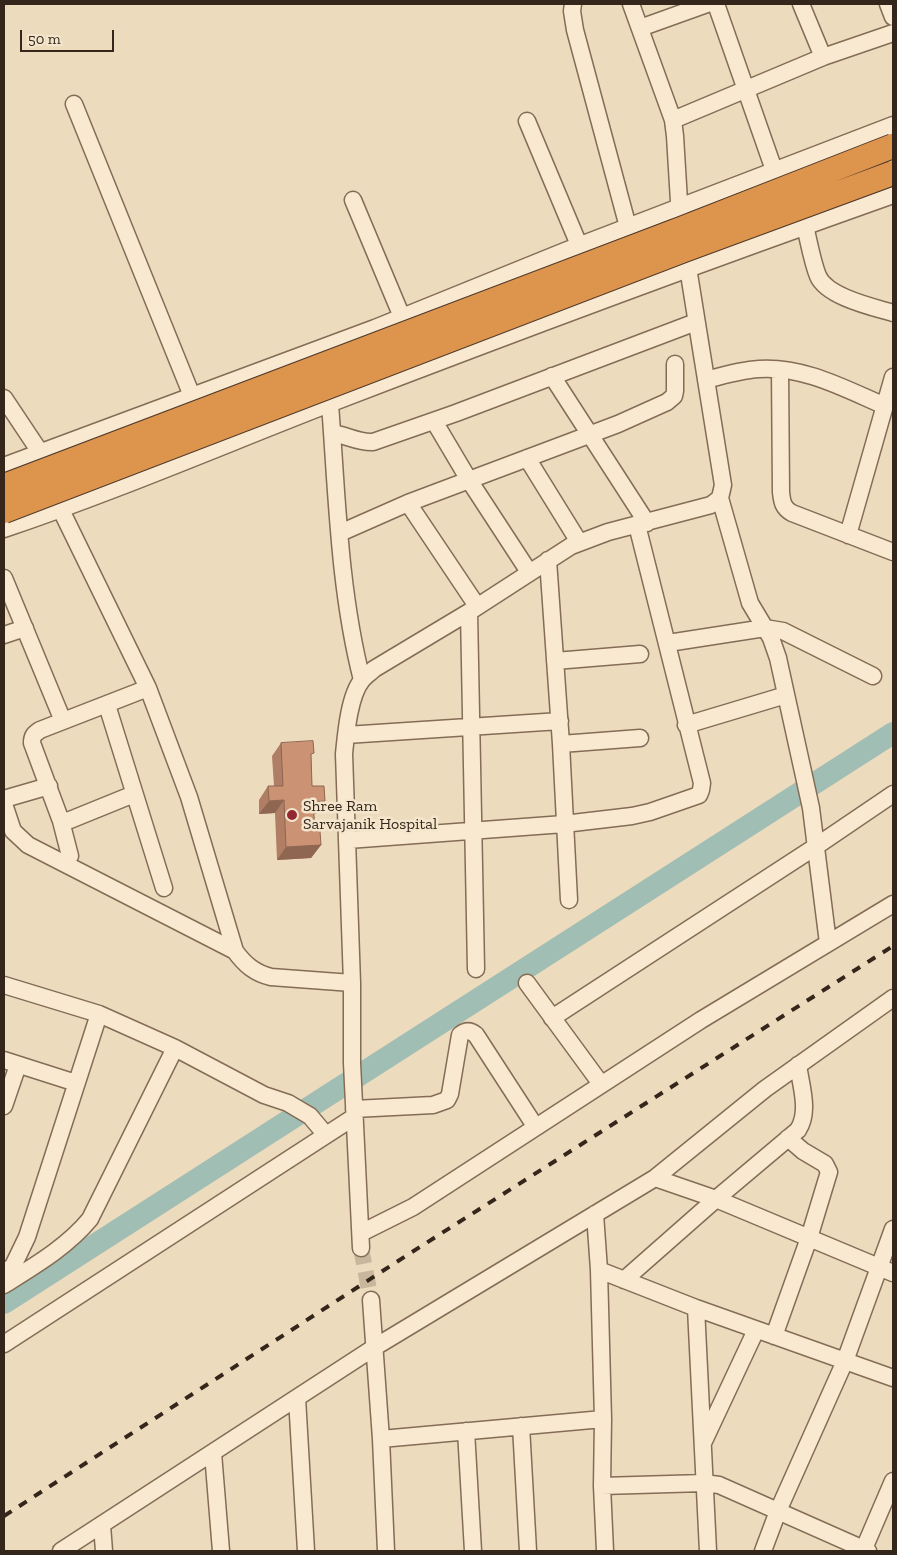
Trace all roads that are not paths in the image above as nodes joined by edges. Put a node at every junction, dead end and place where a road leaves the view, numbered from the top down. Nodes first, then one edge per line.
1 (573, 4) edge
2 (631, 4) edge
3 (707, 4) edge
4 (716, 4) edge
5 (801, 4) edge
6 (888, 4) edge
7 (893, 17) edge
8 (640, 28) junction
9 (893, 33) edge
10 (823, 57) junction
11 (746, 89) junction
12 (74, 104) dead end
13 (527, 120) dead end
14 (673, 120) junction
15 (893, 125) edge
16 (893, 146) edge
17 (774, 170) junction
18 (893, 172) edge
19 (893, 195) edge
20 (353, 200) dead end
21 (680, 207) junction
22 (805, 226) junction
23 (628, 227) junction
24 (579, 245) junction
25 (687, 268) junction
26 (893, 313) edge
27 (402, 317) junction
28 (696, 322) junction
29 (675, 364) dead end
30 (780, 370) junction
31 (552, 376) junction
32 (893, 377) edge
33 (706, 380) junction
34 (192, 396) junction
35 (4, 398) edge
36 (330, 404) junction
37 (885, 406) junction
38 (434, 421) junction
39 (332, 433) junction
40 (589, 435) junction
41 (40, 452) junction
42 (527, 458) junction
43 (4, 466) edge
44 (469, 480) junction
45 (4, 486) edge
46 (720, 498) junction
47 (408, 503) junction
48 (61, 510) junction
49 (4, 511) edge
50 (642, 524) junction
51 (4, 529) edge
52 (340, 533) junction
53 (848, 535) junction
54 (579, 542) junction
55 (893, 552) edge
56 (548, 560) junction
57 (529, 572) junction
58 (4, 578) edge
59 (473, 609) junction
60 (25, 628) junction
61 (765, 628) junction
62 (4, 635) edge
63 (668, 644) junction
64 (640, 654) dead end
65 (555, 662) junction
66 (872, 676) dead end
67 (362, 680) junction
68 (148, 688) junction
69 (786, 695) junction
70 (107, 705) junction
71 (63, 721) junction
72 (560, 721) junction
73 (686, 725) junction
74 (470, 727) junction
75 (346, 735) junction
76 (640, 738) dead end
77 (561, 744) junction
78 (49, 786) junction
79 (134, 794) junction
80 (893, 794) edge
81 (4, 798) edge
82 (4, 804) edge
83 (61, 820) junction
84 (7, 823) edge
85 (564, 824) junction
86 (472, 831) junction
87 (348, 840) junction
88 (816, 847) junction
89 (70, 856) dead end
90 (164, 888) dead end
91 (569, 900) dead end
92 (893, 904) edge
93 (828, 943) junction
94 (236, 951) junction
95 (476, 969) dead end
96 (352, 983) junction
97 (527, 983) dead end
98 (4, 985) edge
99 (893, 998) edge
100 (99, 1014) junction
101 (552, 1018) junction
102 (175, 1048) junction
103 (11, 1062) edge
104 (798, 1065) junction
105 (76, 1083) junction
106 (601, 1084) junction
107 (4, 1106) edge
108 (354, 1106) junction
109 (535, 1126) junction
110 (326, 1135) junction
111 (788, 1138) junction
112 (655, 1178) junction
113 (716, 1199) junction
114 (595, 1214) junction
115 (893, 1228) edge
116 (809, 1238) junction
117 (599, 1270) junction
118 (887, 1270) edge
119 (4, 1272) edge
120 (624, 1280) junction
121 (4, 1285) edge
122 (371, 1300) tunnel mouth
123 (696, 1308) junction
124 (756, 1330) junction
125 (774, 1336) junction
126 (4, 1344) edge
127 (375, 1347) junction
128 (845, 1361) junction
129 (893, 1378) edge
130 (297, 1398) junction
131 (603, 1419) junction
132 (521, 1426) junction
133 (466, 1431) junction
134 (381, 1439) junction
135 (702, 1446) junction
136 (213, 1453) junction
137 (893, 1481) edge
138 (704, 1484) junction
139 (602, 1486) junction
140 (778, 1511) junction
141 (102, 1525) junction
142 (61, 1551) edge
143 (104, 1551) edge
144 (221, 1551) edge
145 (306, 1551) edge
146 (386, 1551) edge
147 (473, 1551) edge
148 (528, 1551) edge
149 (605, 1551) edge
150 (708, 1551) edge
151 (763, 1551) edge
152 (865, 1551) edge

1 - 23 street
2 - 8 street
3 - 8 street
4 - 11 street
5 - 10 street
6 - 7 street
8 - 14 street
9 - 10 street
10 - 11 street
11 - 14 street
11 - 17 street
12 - 34 street
13 - 24 street
14 - 21 street
15 - 17 street
16 - 45 highway, bridge
17 - 21 street
18 - 49 highway, bridge
19 - 22 street
20 - 27 street
21 - 23 street
21 - 25 street
22 - 25 street
22 - 26 street
23 - 24 street
24 - 27 street
25 - 28 street
25 - 36 street
27 - 34 street
28 - 31 street
28 - 33 street
29 - 40 street
30 - 33 street
30 - 37 street
30 - 53 street
31 - 38 street
31 - 40 street
32 - 37 street
33 - 46 street
34 - 41 street
35 - 41 street
36 - 39 street
36 - 48 street
37 - 53 street
38 - 39 street
38 - 44 street
39 - 52 street
40 - 42 street
40 - 50 street
41 - 43 street
42 - 44 street
42 - 54 street
44 - 47 street
44 - 57 street
46 - 50 street
46 - 61 street
47 - 52 street
47 - 59 street
48 - 51 street
48 - 68 street
50 - 54 street
50 - 63 street
52 - 67 street
53 - 55 street
54 - 56 street
56 - 57 street
56 - 65 street
57 - 59 street
58 - 60 street
59 - 67 street
59 - 74 street
60 - 62 street
60 - 71 street
61 - 63 street
61 - 66 street
61 - 69 street
63 - 73 street
64 - 65 street
65 - 72 street
67 - 75 street
68 - 70 street
68 - 94 street
69 - 73 street
69 - 88 street
70 - 71 street
70 - 79 street
71 - 78 street
72 - 74 street
72 - 77 street
73 - 85 street
74 - 75 street
74 - 86 street
75 - 87 street
76 - 77 street
77 - 85 street
78 - 81 street
78 - 83 street
79 - 83 street
79 - 90 street
80 - 88 street
82 - 84 street
83 - 89 street
84 - 94 street
85 - 86 street
85 - 91 street
86 - 87 street
86 - 95 street
87 - 96 street
88 - 93 street
88 - 101 street
92 - 93 street
93 - 106 street
94 - 96 street
96 - 108 street
97 - 101 street
98 - 100 street
99 - 104 street
100 - 102 street
100 - 105 street
101 - 106 street
102 - 110 street
102 - 121 street
103 - 105 street
103 - 107 street
104 - 111 street
104 - 112 street
105 - 119 street
106 - 109 street
108 - 109 street
108 - 109 street
108 - 110 street
110 - 126 street
111 - 113 street
111 - 116 street
112 - 113 street
112 - 114 street
113 - 116 street
113 - 120 street
114 - 117 street
114 - 127 street
115 - 118 street
116 - 118 street
116 - 125 street
117 - 120 street
117 - 131 street
118 - 128 street
120 - 123 street
122 - 127 street
123 - 124 street
123 - 135 street
124 - 125 street
124 - 135 street
125 - 128 street
127 - 130 street
127 - 134 street
128 - 129 street
128 - 140 street
130 - 136 street
130 - 145 street
131 - 132 street
131 - 139 street
132 - 133 street
132 - 148 street
133 - 134 street
133 - 147 street
134 - 146 street
135 - 138 street
136 - 141 street
136 - 144 street
137 - 152 street
138 - 139 street
138 - 140 street
138 - 150 street
139 - 149 street
140 - 151 street
140 - 152 street
141 - 142 street
141 - 143 street

